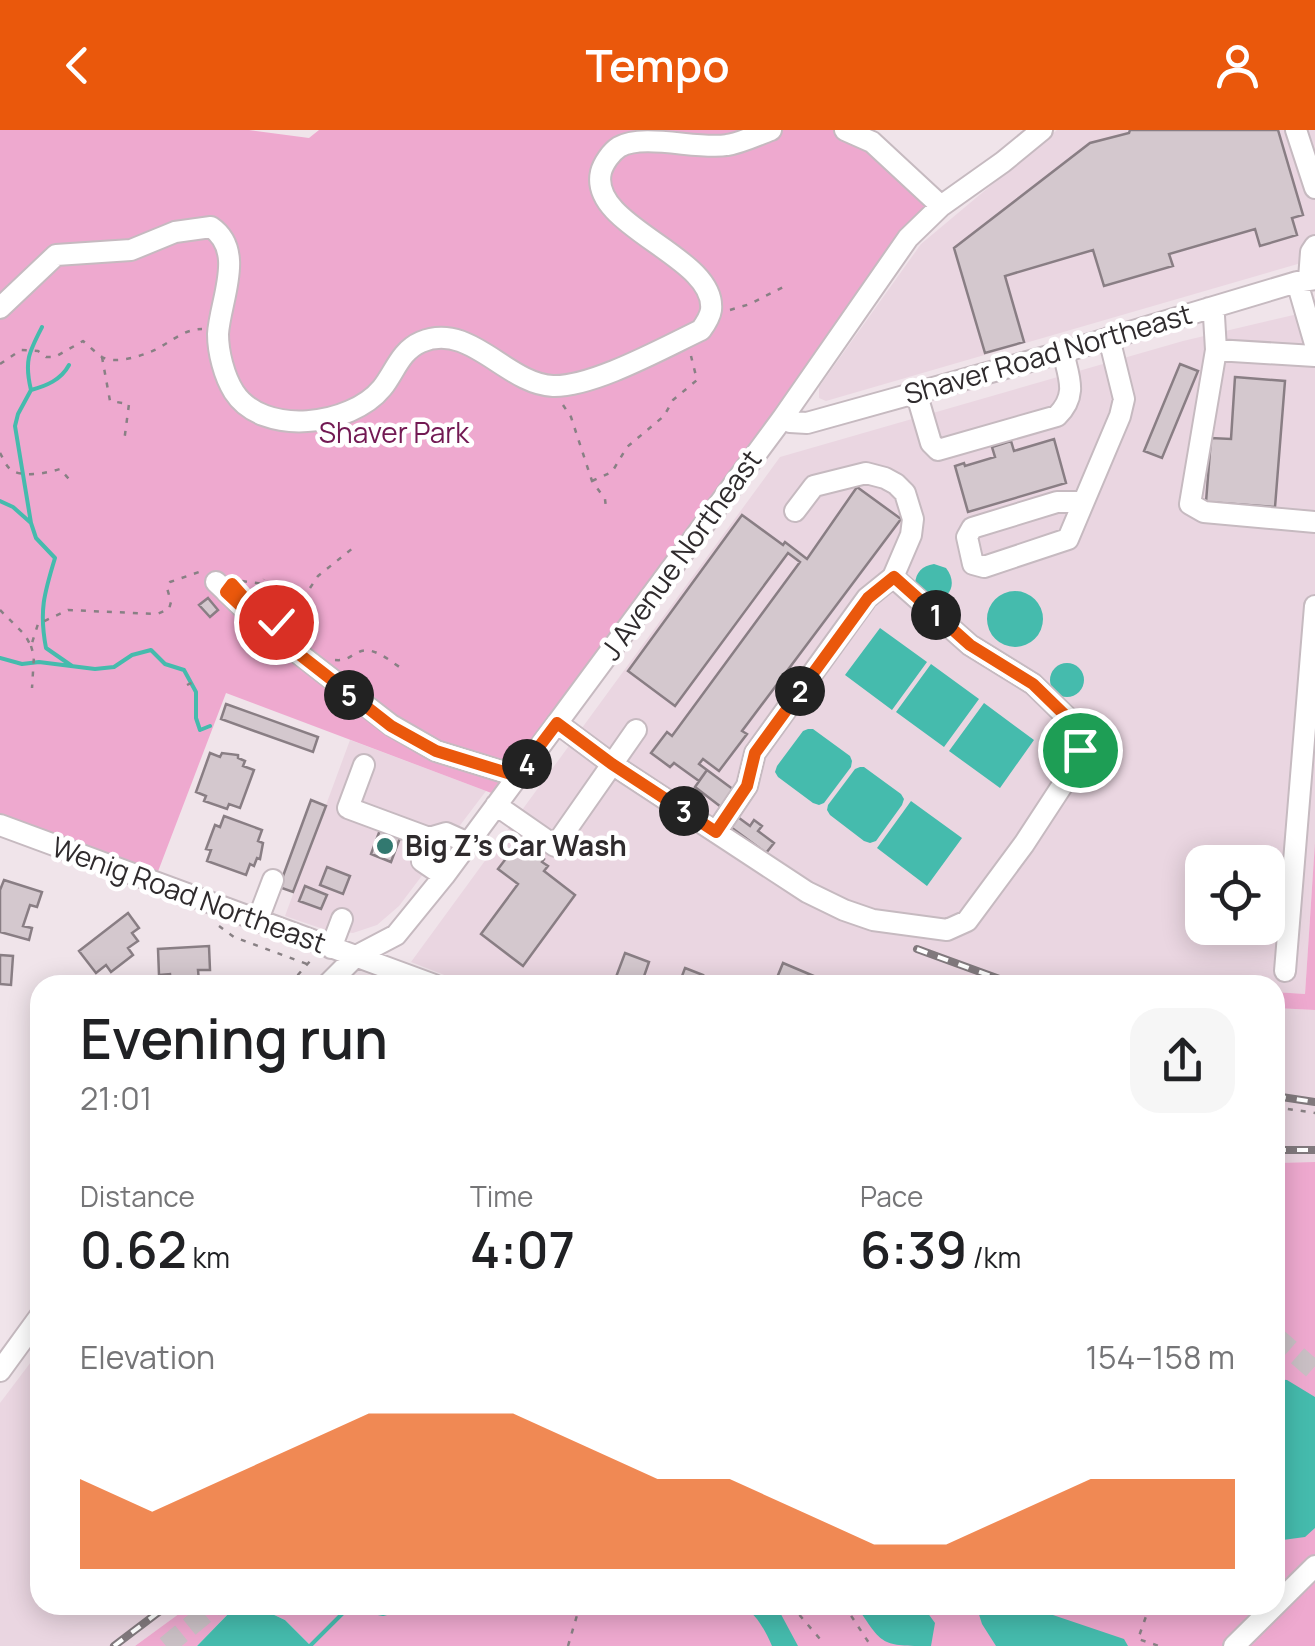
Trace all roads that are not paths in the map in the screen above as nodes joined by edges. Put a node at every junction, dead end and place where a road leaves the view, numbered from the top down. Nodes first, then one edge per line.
1 (771, 130) edge
2 (845, 130) edge
3 (1042, 130) edge
4 (1296, 130) edge
5 (1315, 188) edge
6 (940, 206) junction
7 (1315, 246) edge
8 (1307, 280) edge
9 (0, 308) edge
10 (1209, 308) junction
11 (1109, 338) junction
12 (1315, 344) edge
13 (1216, 350) junction
14 (1063, 352) junction
15 (1315, 356) edge
16 (916, 392) junction
17 (782, 418) junction
18 (1083, 502) junction
19 (796, 511) dead end
20 (1315, 522) edge
21 (894, 577) junction
22 (215, 582) road end
23 (1315, 606) edge
24 (557, 723) junction
25 (636, 730) dead end
26 (612, 764) junction
27 (364, 765) dead end
28 (517, 776) junction
29 (496, 805) junction
30 (0, 825) edge
31 (716, 832) junction
32 (429, 838) junction
33 (468, 843) junction
34 (444, 876) junction
35 (272, 880) dead end
36 (342, 919) dead end
37 (257, 922) junction
38 (323, 951) junction
39 (356, 956) junction
40 (1286, 971) dead end
41 (337, 975) edge
42 (407, 975) edge
43 (30, 1330) edge
44 (0, 1371) edge
45 (1315, 1566) edge
46 (1285, 1596) edge
47 (1265, 1615) edge
48 (1234, 1646) edge

1 - 9 street
2 - 6 street
3 - 6 street, J Avenue Northeast
4 - 5 street
6 - 17 street, J Avenue Northeast
7 - 8 street
8 - 10 street, Shaver Road Northeast
8 - 12 street
10 - 11 street, Shaver Road Northeast
10 - 13 street
11 - 14 street, Shaver Road Northeast
11 - 18 street
13 - 15 street
13 - 20 street
14 - 16 street, Shaver Road Northeast
14 - 16 street
16 - 17 street, Shaver Road Northeast
17 - 24 street, J Avenue Northeast
18 - 18 street
19 - 21 street
21 - 31 street
21 - 31 street
22 - 28 street
23 - 40 street
24 - 26 street
24 - 28 street, J Avenue Northeast
25 - 26 street
26 - 29 street
26 - 31 street
27 - 32 street
28 - 29 street, J Avenue Northeast
29 - 33 street, J Avenue Northeast
30 - 37 street, Wenig Road Northeast
32 - 33 street
32 - 34 street
33 - 34 street, J Avenue Northeast
34 - 39 street, J Avenue Northeast
35 - 37 street
36 - 38 street
37 - 38 street, Wenig Road Northeast
38 - 39 street, Wenig Road Northeast
39 - 41 street, J Avenue Northeast
39 - 42 street, Wenig Road Northeast
43 - 44 street
45 - 46 street
47 - 48 street

